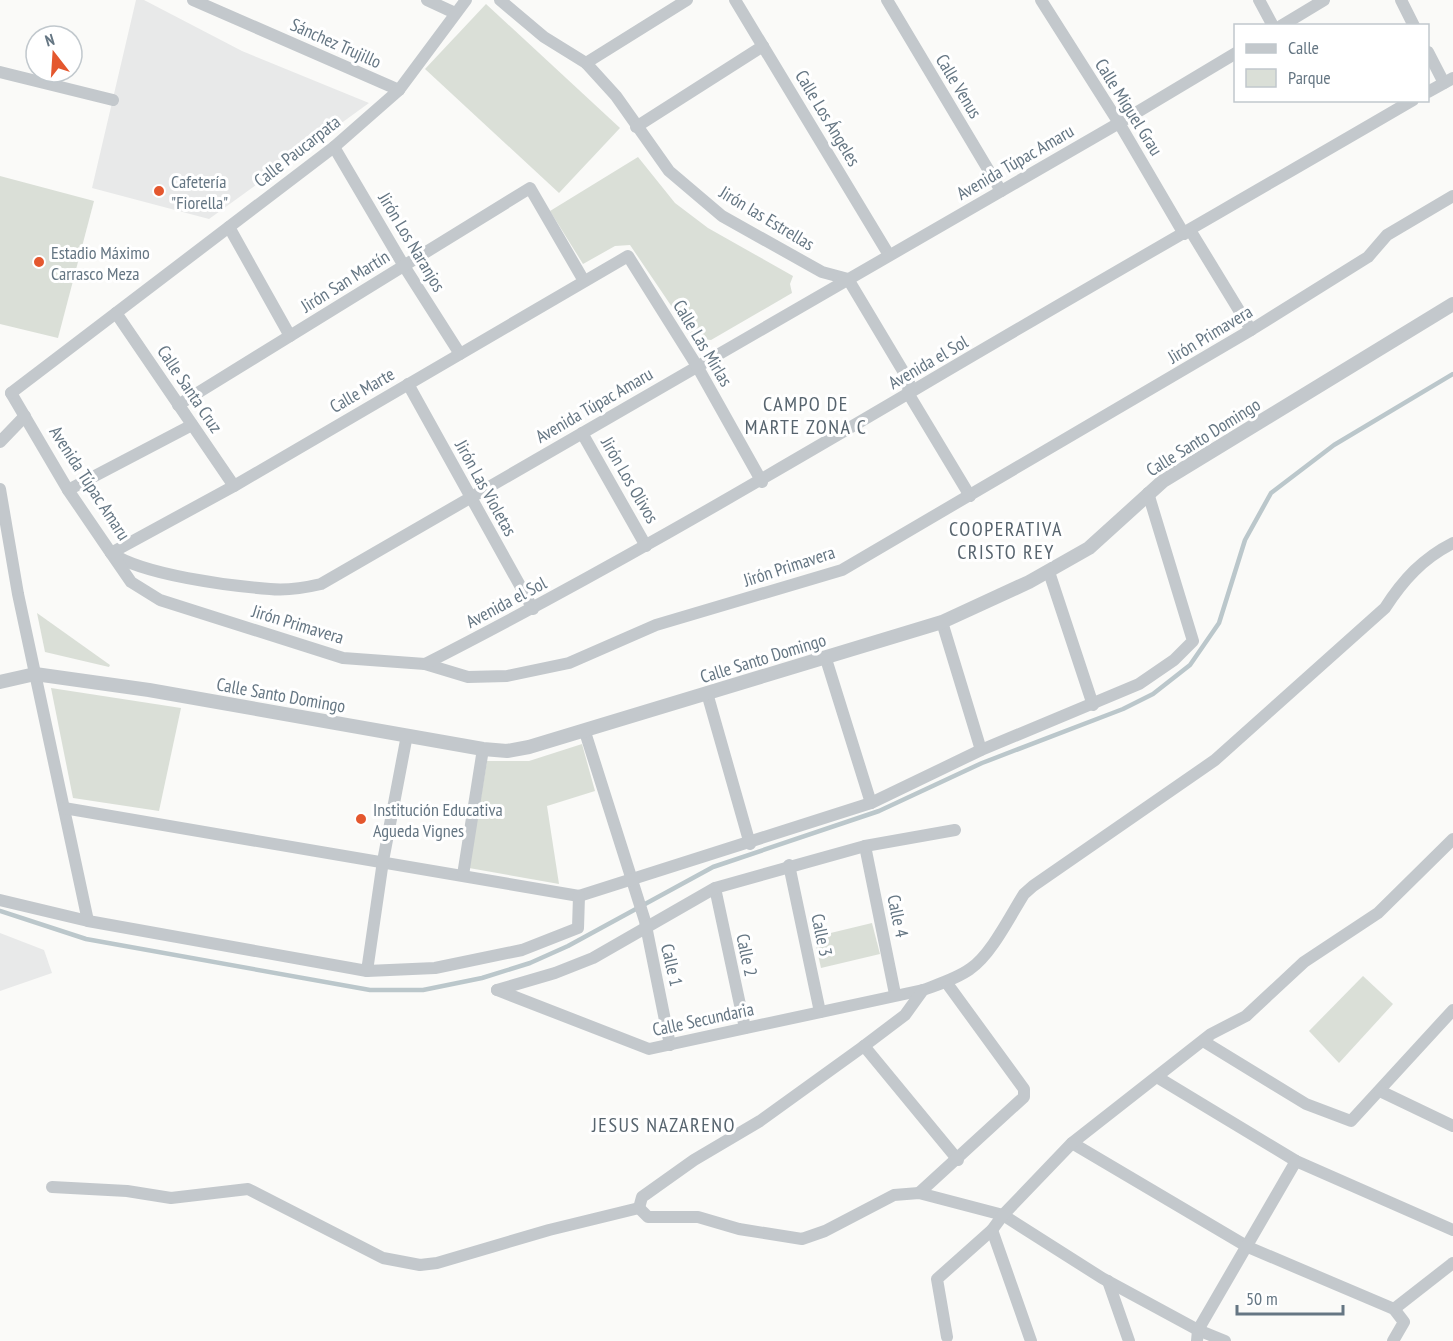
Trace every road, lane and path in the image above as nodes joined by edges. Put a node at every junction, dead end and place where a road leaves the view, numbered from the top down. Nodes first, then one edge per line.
1 (193, 0) edge
2 (427, 0) edge
3 (466, 0) edge
4 (500, 0) edge
5 (687, 0) edge
6 (735, 0) edge
7 (887, 0) edge
8 (1041, 0) edge
9 (1259, 0) edge
10 (1324, 0) edge
11 (1401, 0) edge
12 (455, 13) junction
13 (1272, 24) edge
14 (1284, 24) edge
15 (1413, 24) edge
16 (763, 46) junction
17 (1429, 53) edge
18 (1234, 54) edge
19 (586, 63) junction
20 (0, 72) edge
21 (1448, 80) edge
22 (399, 90) junction
23 (1429, 91) edge
24 (113, 100) dead end
25 (1410, 102) edge
26 (1119, 123) junction
27 (636, 127) junction
28 (334, 147) junction
29 (1001, 191) junction
30 (1453, 196) edge
31 (229, 227) junction
32 (1187, 232) junction
33 (889, 255) junction
34 (628, 256) joint
35 (404, 266) junction
36 (848, 279) junction
37 (584, 281) junction
38 (1453, 304) edge
39 (116, 313) junction
40 (1251, 330) junction
41 (290, 336) junction
42 (460, 354) junction
43 (697, 366) junction
44 (408, 384) junction
45 (5, 391) edge
46 (908, 393) junction
47 (178, 405) junction
48 (25, 416) junction
49 (192, 425) junction
50 (582, 433) junction
51 (0, 442) edge
52 (762, 482) junction
53 (234, 486) junction
54 (0, 489) edge
55 (68, 490) junction
56 (1148, 493) junction
57 (970, 496) junction
58 (471, 497) junction
59 (1453, 543) edge
60 (646, 546) junction
61 (111, 553) junction
62 (1049, 572) junction
63 (533, 609) junction
64 (942, 622) junction
65 (826, 659) junction
66 (424, 664) junction
67 (35, 674) junction
68 (0, 682) edge
69 (708, 693) junction
70 (1093, 705) junction
71 (585, 732) junction
72 (407, 735) junction
73 (483, 749) junction
74 (981, 750) junction
75 (871, 803) junction
76 (64, 808) junction
77 (955, 830) dead end
78 (1453, 839) edge
79 (750, 844) junction
80 (865, 846) junction
81 (383, 861) junction
82 (789, 865) junction
83 (463, 874) junction
84 (634, 886) junction
85 (715, 888) junction
86 (579, 896) junction
87 (0, 900) edge
88 (88, 921) junction
89 (645, 925) junction
90 (367, 971) junction
91 (946, 982) junction
92 (923, 990) junction
93 (895, 994) junction
94 (820, 1012) junction
95 (1451, 1016) edge
96 (745, 1028) junction
97 (1203, 1041) junction
98 (670, 1045) junction
99 (864, 1046) junction
100 (1157, 1077) junction
101 (1380, 1091) junction
102 (1453, 1126) edge
103 (1072, 1143) junction
104 (958, 1160) junction
105 (1296, 1161) junction
106 (52, 1187) dead end
107 (919, 1193) junction
108 (639, 1208) junction
109 (1003, 1215) junction
110 (992, 1230) junction
111 (1453, 1230) edge
112 (1248, 1247) junction
113 (1453, 1263) edge
114 (1108, 1281) junction
115 (1394, 1309) junction
116 (1198, 1336) edge
117 (947, 1337) dead end
118 (1031, 1341) edge
119 (1129, 1341) edge
120 (1226, 1341) edge
121 (1393, 1341) edge

1 - 22 street, Sánchez Trujillo
2 - 12 street
3 - 12 street, Calle Paucarpata
4 - 19 street, Jirón las Estrellas
5 - 19 street
6 - 16 street, Calle Los Ángeles
7 - 29 street, Calle Venus
8 - 26 street, Calle Miguel Grau
9 - 13 street
10 - 14 street
11 - 15 street
12 - 22 street, Calle Paucarpata
16 - 27 street
16 - 33 street, Calle Los Ángeles
17 - 21 street
18 - 26 street, Avenida Túpac Amaru
19 - 27 street, Jirón las Estrellas
20 - 24 street
21 - 23 street
22 - 28 street, Calle Paucarpata
25 - 32 street, Avenida el Sol
26 - 29 street, Avenida Túpac Amaru
26 - 32 street, Calle Miguel Grau
27 - 36 street, Jirón las Estrellas
28 - 31 street, Calle Paucarpata
28 - 35 street, Jirón Los Naranjos
29 - 33 street, Avenida Túpac Amaru
30 - 40 street, Jirón Primavera
31 - 39 street, Calle Paucarpata
31 - 41 street
32 - 40 street, Calle Miguel Grau
32 - 46 street, Avenida el Sol
33 - 36 street, Avenida Túpac Amaru
34 - 37 street, Calle Marte
34 - 43 street, Calle Las Mirlas
35 - 37 street, Jirón San Martín
35 - 41 street, Jirón San Martín
35 - 42 street, Jirón Los Naranjos
36 - 43 street, Avenida Túpac Amaru
36 - 46 street
37 - 42 street, Calle Marte
38 - 56 street, Calle Santo Domingo
39 - 45 street, Calle Paucarpata
39 - 47 street, Calle Santa Cruz
40 - 57 street, Jirón Primavera
41 - 47 street, Jirón San Martín
42 - 44 street, Calle Marte
43 - 50 street, Avenida Túpac Amaru
43 - 52 street, Calle Las Mirlas
44 - 53 street, Calle Marte
44 - 58 street, Jirón Las Violetas
45 - 48 street, Avenida Túpac Amaru
46 - 52 street, Avenida el Sol
46 - 57 street
47 - 49 street, Calle Santa Cruz
48 - 51 street
48 - 55 street, Avenida Túpac Amaru
49 - 53 street, Calle Santa Cruz
49 - 55 street
50 - 58 street, Avenida Túpac Amaru
50 - 60 street, Jirón Los Olivos
52 - 60 street, Avenida el Sol
53 - 61 street, Calle Marte
54 - 67 street
55 - 61 street, Avenida Túpac Amaru
56 - 62 street, Calle Santo Domingo
56 - 70 street
57 - 66 street, Jirón Primavera
58 - 61 street, Avenida Túpac Amaru
58 - 63 street, Jirón Las Violetas
59 - 91 street, Calle Secundaria
60 - 63 street, Avenida el Sol
61 - 66 street, Jirón Primavera
62 - 64 street, Calle Santo Domingo
62 - 70 street
63 - 66 street, Avenida el Sol
64 - 65 street, Calle Santo Domingo
64 - 74 street
65 - 69 street, Calle Santo Domingo
65 - 75 street
67 - 68 street, Calle Santo Domingo
67 - 72 street, Calle Santo Domingo
67 - 76 street
69 - 71 street, Calle Santo Domingo
69 - 79 street
70 - 74 street
71 - 73 street, Calle Santo Domingo
71 - 84 street, Calle 1
72 - 73 street, Calle Santo Domingo
72 - 81 street
73 - 83 street
74 - 75 street
75 - 79 street
76 - 81 street
76 - 88 street
77 - 80 street
78 - 97 street
79 - 84 street
80 - 82 street
80 - 93 street, Calle 4
81 - 83 street
81 - 90 street
82 - 85 street
82 - 94 street, Calle 3
83 - 86 street
84 - 86 street
84 - 89 street, Calle 1
85 - 89 street
85 - 96 street, Calle 2
86 - 90 street
87 - 88 street
88 - 90 street
89 - 98 street, Calle 1
89 - 98 street, Calle Secundaria
91 - 92 street, Calle Secundaria
91 - 104 street
92 - 93 street, Calle Secundaria
92 - 99 street
93 - 94 street, Calle Secundaria
94 - 96 street, Calle Secundaria
95 - 101 street
96 - 98 street, Calle Secundaria
97 - 100 street
97 - 101 street
99 - 104 street
99 - 108 street
100 - 103 street
100 - 105 street
101 - 102 street
103 - 109 street
103 - 112 street
104 - 107 street
105 - 111 street
105 - 112 street
106 - 108 street
107 - 108 street
107 - 109 street
109 - 110 street
109 - 114 street
110 - 117 street
110 - 118 street
112 - 115 street
112 - 116 street
113 - 115 street
114 - 116 street
114 - 119 street
115 - 121 street
116 - 120 street

